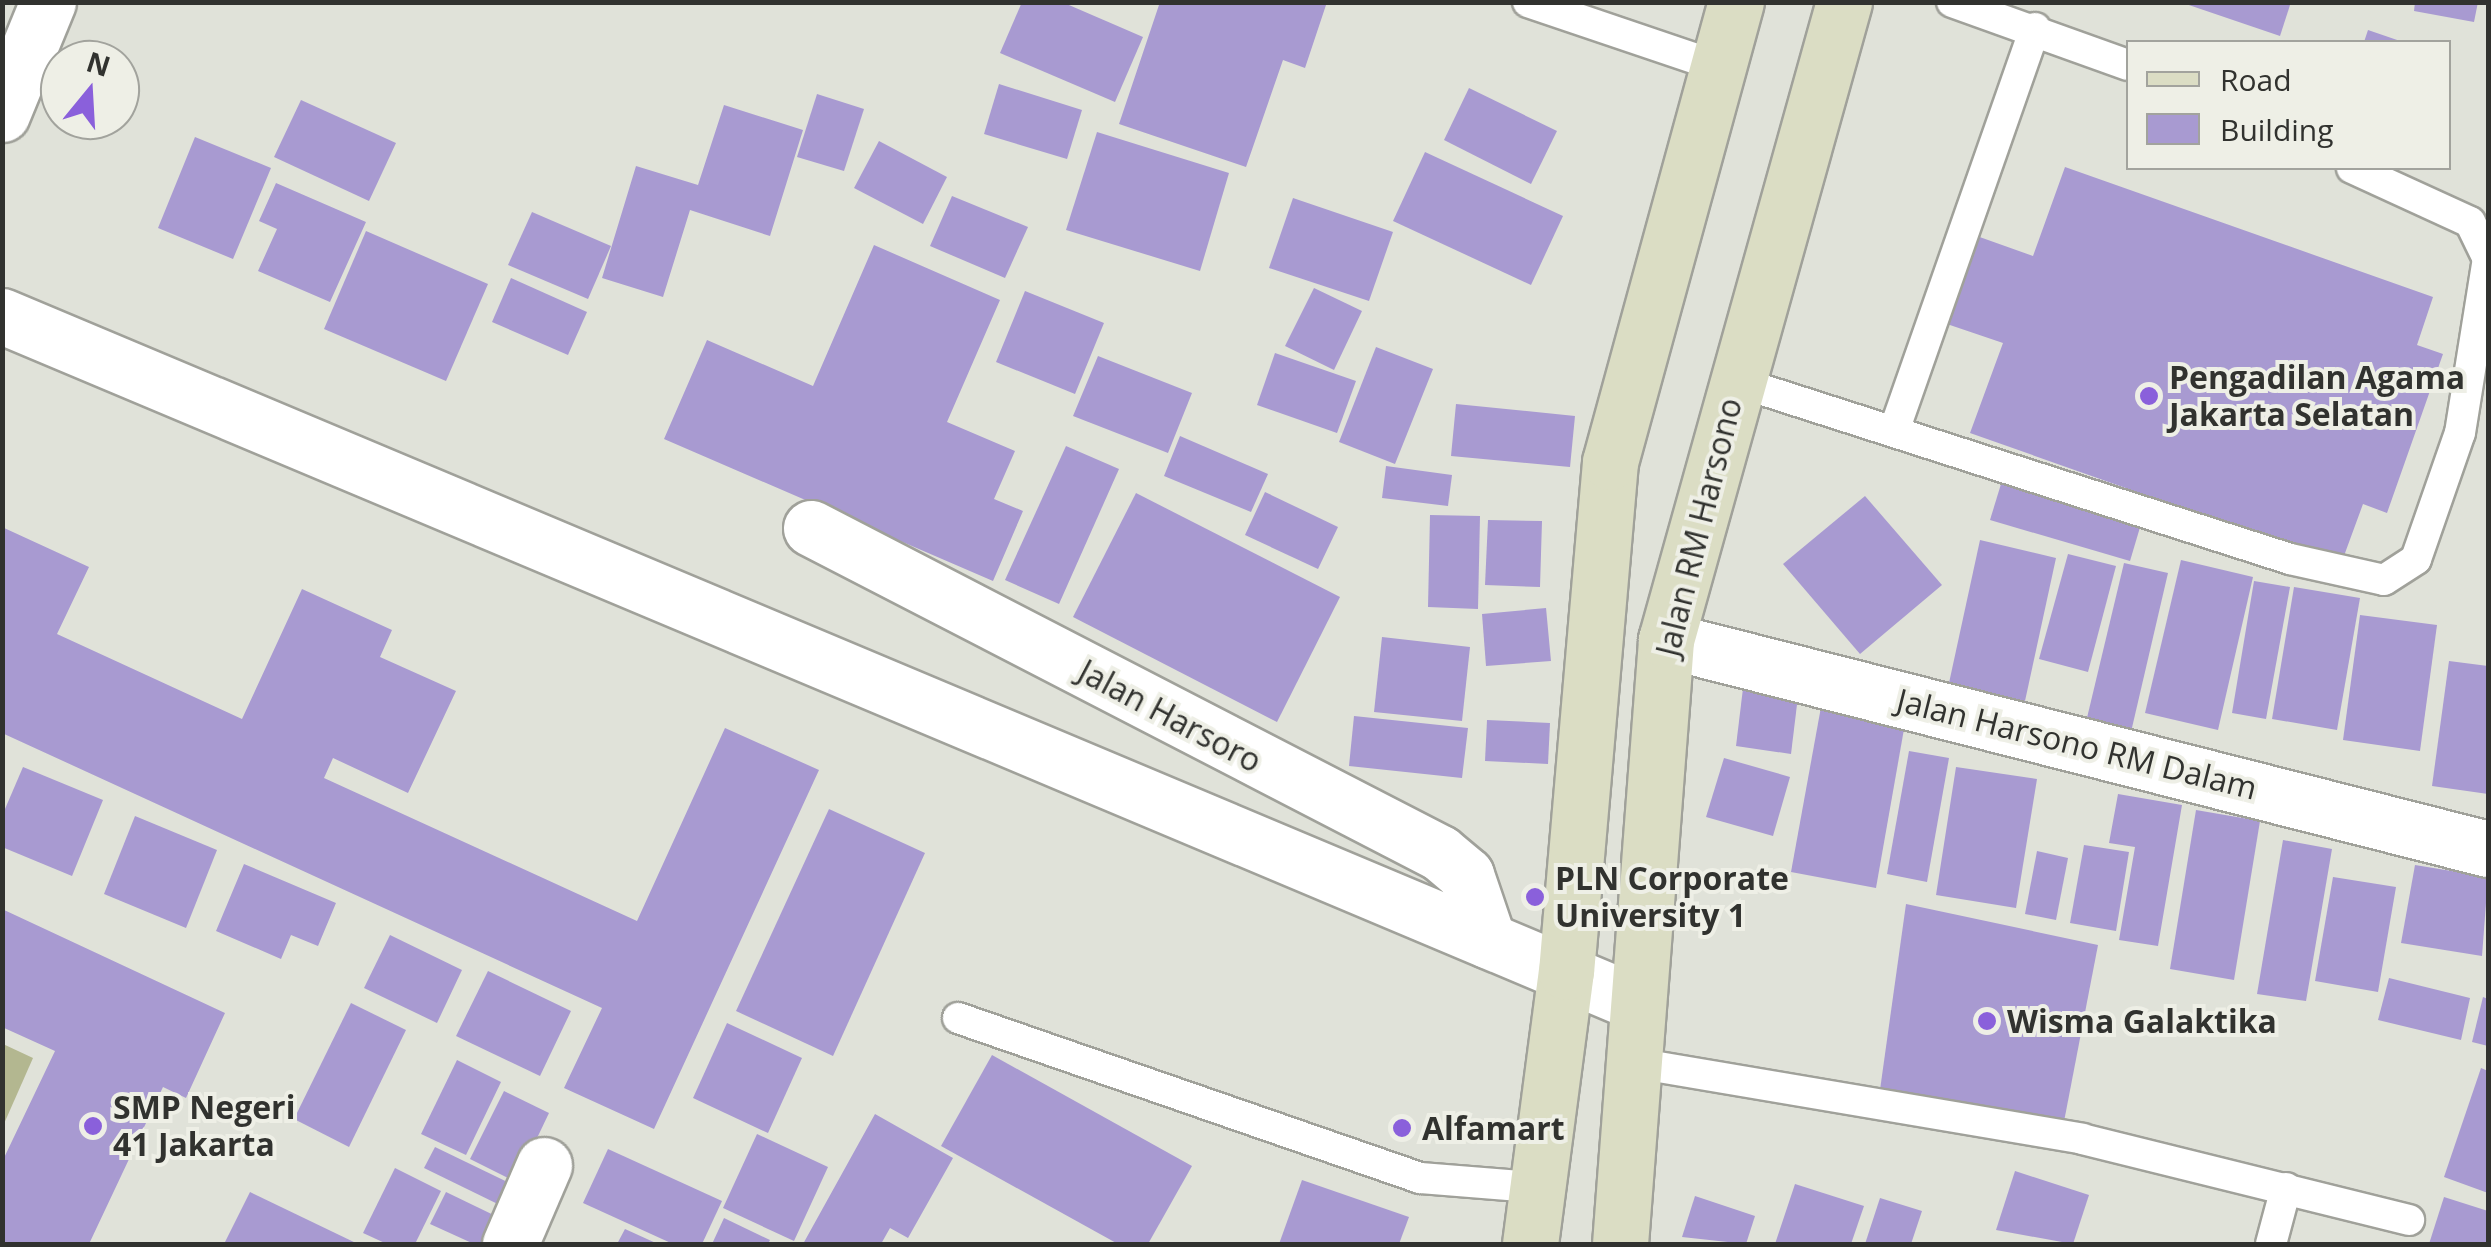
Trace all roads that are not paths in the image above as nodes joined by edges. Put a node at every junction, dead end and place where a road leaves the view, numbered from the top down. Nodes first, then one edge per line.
1 (48, 2) edge
2 (1528, 2) edge
3 (1762, 2) edge
4 (1844, 2) edge
5 (1952, 2) edge
6 (2035, 28) junction
7 (1729, 39) edge
8 (2126, 64) edge
9 (2, 114) edge
10 (2356, 170) edge
11 (2, 316) edge
12 (1735, 382) junction
13 (1894, 431) junction
14 (811, 528) dead end
15 (1666, 640) junction
16 (2488, 849) edge
17 (1488, 940) junction
18 (1566, 972) junction
19 (1637, 1003) junction
20 (958, 1018) dead end
21 (1634, 1063) junction
22 (544, 1165) dead end
23 (1543, 1188) junction
24 (2286, 1188) junction
25 (2409, 1220) dead end
26 (510, 1244) edge
27 (1530, 1244) edge
28 (1620, 1244) edge
29 (2271, 1244) edge

1 - 9 street
2 - 7 lane
3 - 7 lane
4 - 12 main road, Jalan RM Harsono
5 - 6 lane
6 - 8 lane
6 - 13 lane
7 - 18 main road
10 - 13 lane
11 - 17 street
12 - 13 lane
12 - 15 main road, Jalan RM Harsono
14 - 17 street, Jalan Harsoro
15 - 16 street, Jalan Harsono RM Dalam
15 - 19 main road, Jalan RM Harsono
17 - 18 street
18 - 19 street
18 - 23 main road
19 - 21 main road, Jalan RM Harsono
20 - 23 lane
21 - 24 lane
21 - 28 main road, Jalan RM Harsono
22 - 26 street
23 - 27 main road
24 - 25 lane
24 - 29 lane

